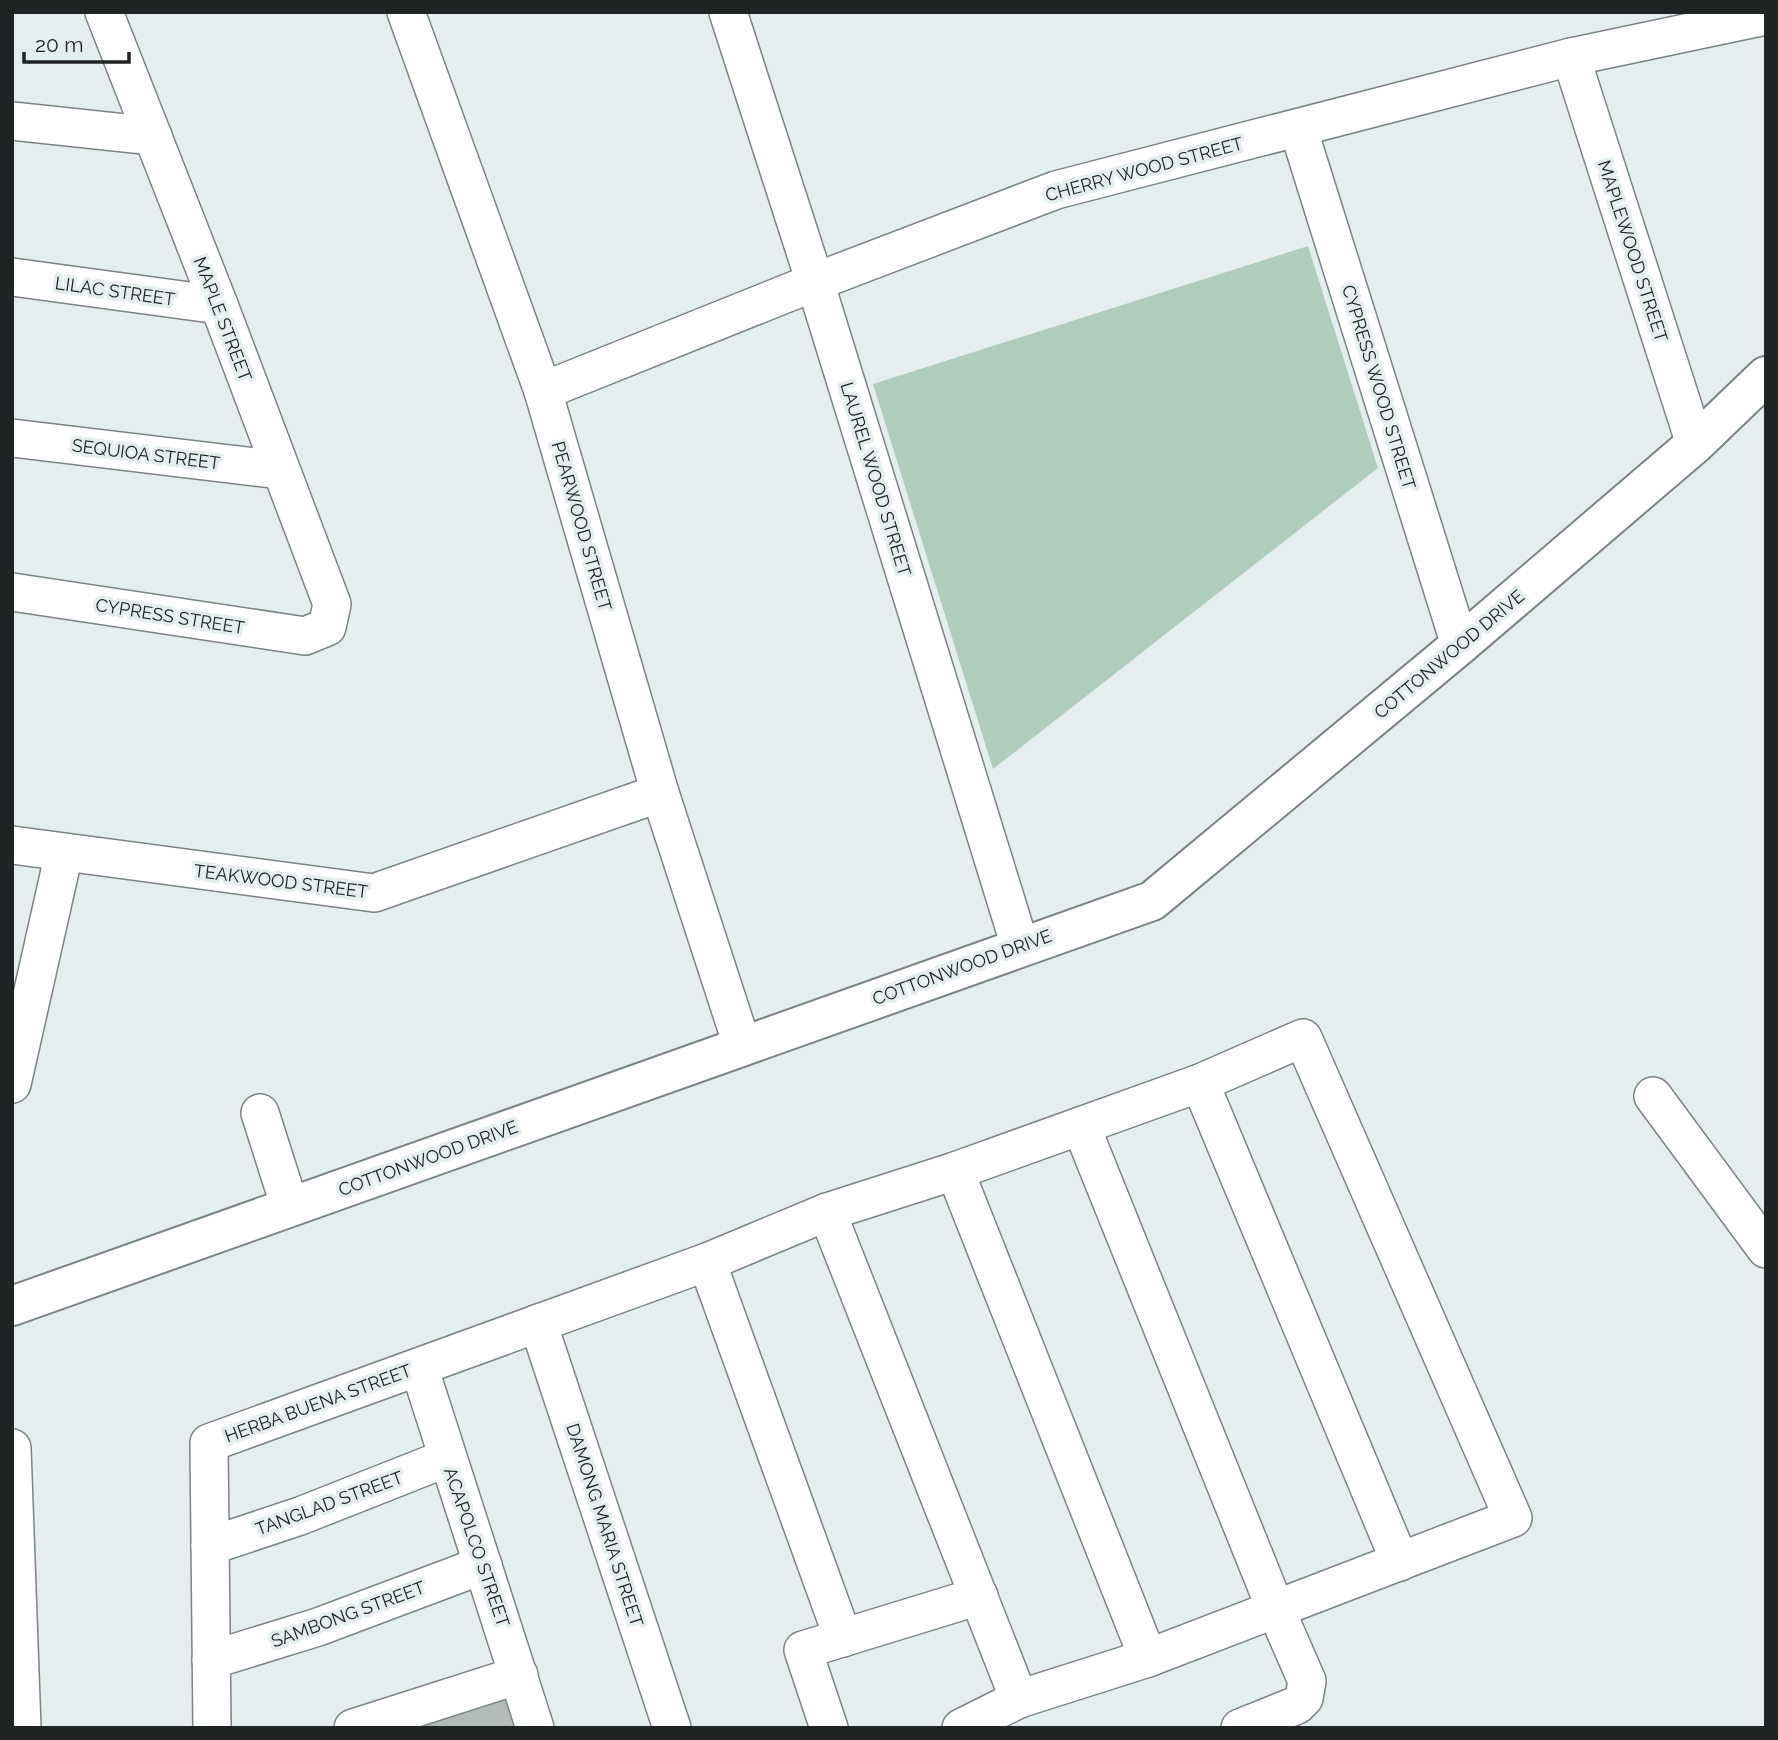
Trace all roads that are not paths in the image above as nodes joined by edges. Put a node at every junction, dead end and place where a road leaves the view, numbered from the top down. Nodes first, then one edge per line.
1 (104, 12) edge
2 (406, 12) edge
3 (728, 12) edge
4 (1766, 16) edge
5 (1571, 57) junction
6 (12, 121) edge
7 (1298, 128) junction
8 (153, 136) junction
9 (12, 277) edge
10 (815, 282) junction
11 (219, 305) junction
12 (1766, 376) edge
13 (543, 391) junction
14 (12, 438) edge
15 (1695, 444) junction
16 (280, 471) junction
17 (12, 592) edge
18 (327, 627) joint
19 (1460, 645) junction
20 (660, 793) junction
21 (12, 845) edge
22 (64, 853) junction
23 (1020, 946) junction
24 (743, 1045) junction
25 (12, 1083) edge
26 (1200, 1083) junction
27 (1653, 1096) dead end
28 (260, 1112) dead end
29 (1081, 1126) junction
30 (956, 1171) junction
31 (290, 1207) junction
32 (827, 1212) junction
33 (1766, 1249) edge
34 (707, 1262) junction
35 (12, 1306) edge
36 (538, 1323) junction
37 (419, 1367) junction
38 (12, 1448) edge
39 (447, 1458) junction
40 (210, 1546) junction
41 (1401, 1562) junction
42 (483, 1565) junction
43 (979, 1597) junction
44 (1276, 1610) junction
45 (843, 1637) junction
46 (1148, 1658) junction
47 (211, 1661) junction
48 (519, 1675) junction
49 (1019, 1699) junction
50 (12, 1726) edge
51 (22, 1728) edge
52 (212, 1728) edge
53 (353, 1728) edge
54 (535, 1728) edge
55 (672, 1728) edge
56 (829, 1728) edge
57 (961, 1728) edge
58 (1240, 1728) edge

1 - 8 street, MAPLE STREET
2 - 13 street, PEARWOOD STREET
3 - 10 street, LAUREL WOOD STREET
4 - 5 street, CHERRY WOOD STREET
5 - 7 street, CHERRY WOOD STREET
5 - 15 street, MAPLEWOOD STREET
6 - 8 street
7 - 10 street, CHERRY WOOD STREET
7 - 19 street, CYPRESS WOOD STREET
8 - 11 street, MAPLE STREET
9 - 11 street, LILAC STREET
10 - 13 street, CHERRY WOOD STREET
10 - 23 street, LAUREL WOOD STREET
11 - 16 street, MAPLE STREET
12 - 15 street, COTTONWOOD DRIVE
13 - 20 street, PEARWOOD STREET
14 - 16 street, SEQUIOA STREET
15 - 19 street, COTTONWOOD DRIVE
16 - 18 street, MAPLE STREET
17 - 18 street, CYPRESS STREET
19 - 23 street, COTTONWOOD DRIVE
20 - 22 street, TEAKWOOD STREET
20 - 24 street, PEARWOOD STREET
21 - 22 street, TEAKWOOD STREET
22 - 25 street
23 - 24 street, COTTONWOOD DRIVE
24 - 31 street, COTTONWOOD DRIVE
26 - 29 street, HERBA BUENA STREET
26 - 41 street
26 - 41 street, HERBA BUENA STREET
27 - 33 street
28 - 31 street
29 - 30 street, HERBA BUENA STREET
29 - 44 street
30 - 32 street, HERBA BUENA STREET
30 - 46 street
31 - 35 street, COTTONWOOD DRIVE
32 - 34 street, HERBA BUENA STREET
32 - 43 street
34 - 36 street, HERBA BUENA STREET
34 - 45 street
36 - 37 street, HERBA BUENA STREET
36 - 55 street, DAMONG MARIA STREET
37 - 39 street, ACAPOLCO STREET
37 - 40 street, HERBA BUENA STREET
38 - 51 street
39 - 40 street, TANGLAD STREET
39 - 42 street, ACAPOLCO STREET
40 - 47 street, HERBA BUENA STREET
41 - 44 street
42 - 47 street, SAMBONG STREET
42 - 48 street, ACAPOLCO STREET
43 - 45 street
43 - 49 street
44 - 46 street
44 - 58 street
45 - 56 street
46 - 49 street
47 - 52 street, HERBA BUENA STREET
48 - 53 street
48 - 54 street, ACAPOLCO STREET
49 - 57 street
50 - 51 street

